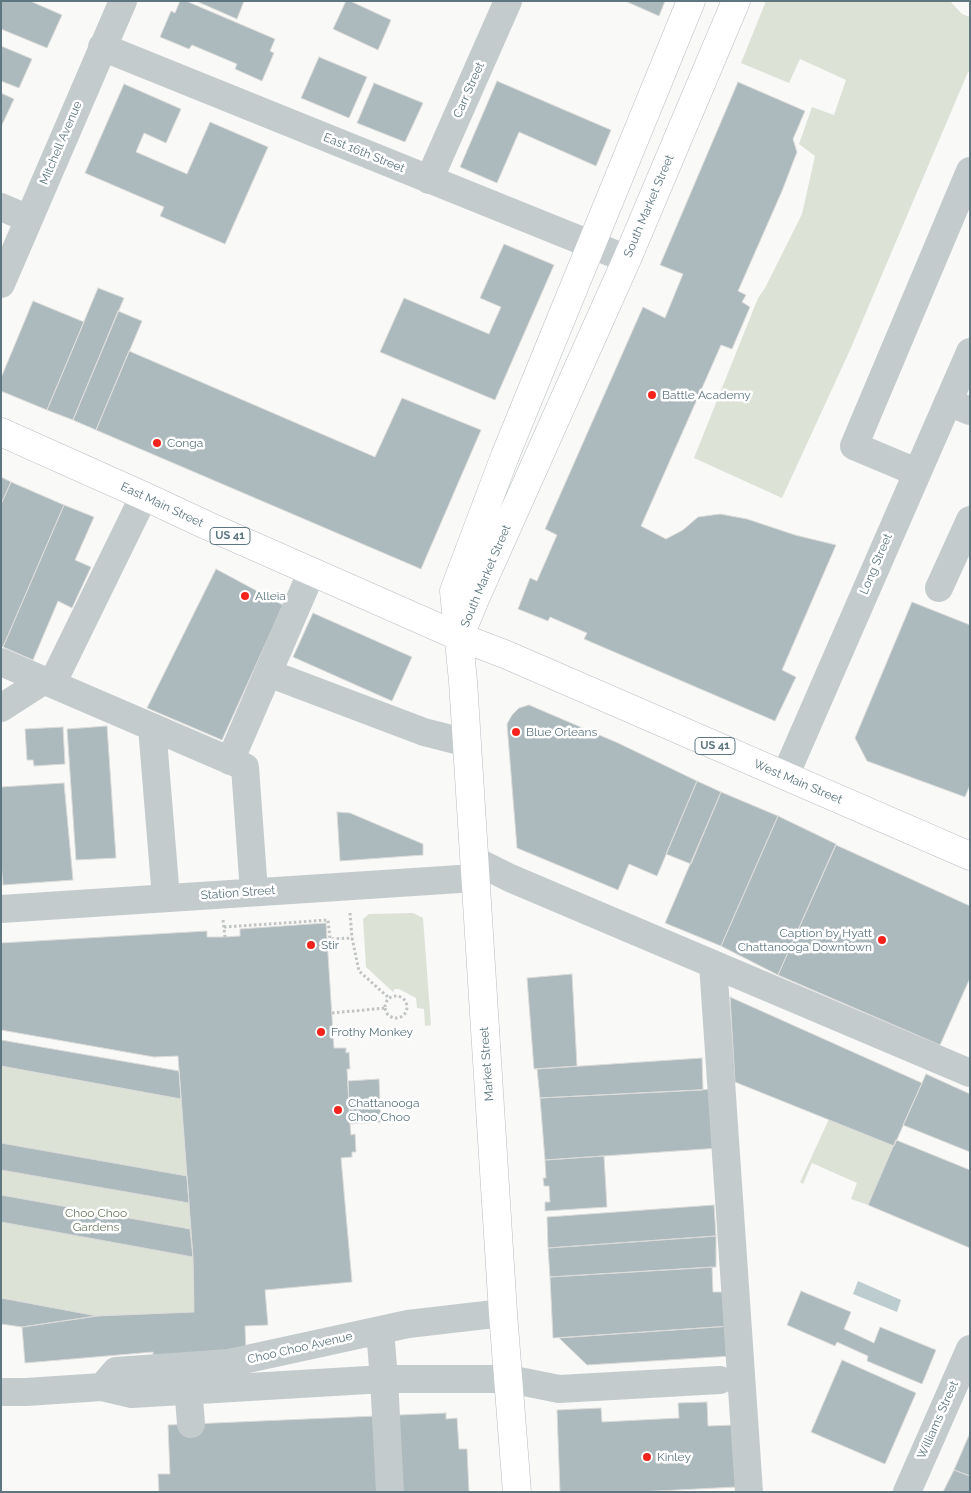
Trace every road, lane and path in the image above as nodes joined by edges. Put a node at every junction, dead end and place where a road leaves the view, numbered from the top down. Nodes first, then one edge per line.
1 (123, 1) edge
2 (508, 1) edge
3 (691, 1) edge
4 (736, 1) edge
5 (102, 47) junction
6 (970, 171) edge
7 (430, 180) junction
8 (1, 207) edge
9 (29, 220) junction
10 (592, 245) junction
11 (626, 259) junction
12 (1, 284) edge
13 (970, 352) edge
14 (959, 407) edge
15 (1, 432) edge
16 (916, 472) junction
17 (144, 496) junction
18 (970, 520) edge
19 (312, 571) junction
20 (939, 588) dead end
21 (460, 637) junction
22 (1, 662) edge
23 (268, 673) junction
24 (47, 683) junction
25 (1, 708) edge
26 (152, 727) junction
27 (467, 743) junction
28 (230, 761) junction
29 (784, 776) junction
30 (970, 856) edge
31 (475, 869) junction
32 (254, 892) junction
33 (166, 898) junction
34 (1, 909) edge
35 (350, 916) dead end
36 (224, 927) dead end
37 (352, 938) junction
38 (713, 964) junction
39 (389, 998) junction
40 (385, 1008) junction
41 (332, 1013) dead end
42 (970, 1073) edge
43 (376, 1107) dead end
44 (361, 1108) dead end
45 (503, 1313) junction
46 (380, 1330) junction
47 (970, 1349) edge
48 (188, 1378) junction
49 (384, 1379) junction
50 (508, 1379) junction
51 (720, 1380) dead end
52 (1, 1392) edge
53 (191, 1424) dead end
54 (390, 1492) edge
55 (517, 1492) edge
56 (749, 1492) edge
57 (907, 1492) edge

1 - 5 street, Mitchell Avenue
2 - 7 street, Carr Street
3 - 10 main road, South Market Street
4 - 11 main road, South Market Street
5 - 7 street, East 16th Street
5 - 9 street, Mitchell Avenue
6 - 16 street
7 - 10 street, East 16th Street
8 - 9 street
9 - 12 street, Mitchell Avenue
10 - 11 street, East 16th Street
10 - 21 main road, South Market Street
11 - 21 main road, South Market Street
13 - 14 street, Long Street
14 - 16 street, Long Street
15 - 17 main road, East Main Street / US 41
16 - 29 street, Long Street
17 - 19 main road, East Main Street / US 41
17 - 24 street
18 - 20 street
19 - 21 main road, East Main Street / US 41
19 - 23 street
21 - 27 main road, Market Street
21 - 29 main road, West Main Street / US 41
22 - 24 street
23 - 27 street
23 - 28 street
24 - 25 street
24 - 26 street
26 - 28 street
26 - 33 street
27 - 31 main road, Market Street
28 - 32 street
29 - 30 main road, West Main Street / US 41
31 - 32 street, Station Street
31 - 38 street
31 - 45 main road, Market Street
32 - 33 street, Station Street
33 - 34 street, Station Street
35 - 37 path
36 - 37 path
37 - 39 path
38 - 42 street
38 - 56 street
39 - 40 path
39 - 40 path
40 - 41 path
43 - 44 path
45 - 46 street, Choo Choo Avenue
45 - 50 main road, Market Street
46 - 48 street, Choo Choo Avenue
46 - 49 street
47 - 57 street, Williams Street
48 - 49 street, Choo Choo Avenue
48 - 52 street, Choo Choo Avenue
48 - 53 street
49 - 50 street, Choo Choo Avenue
49 - 54 street
50 - 51 street, Choo Choo Avenue
50 - 55 main road, Market Street

